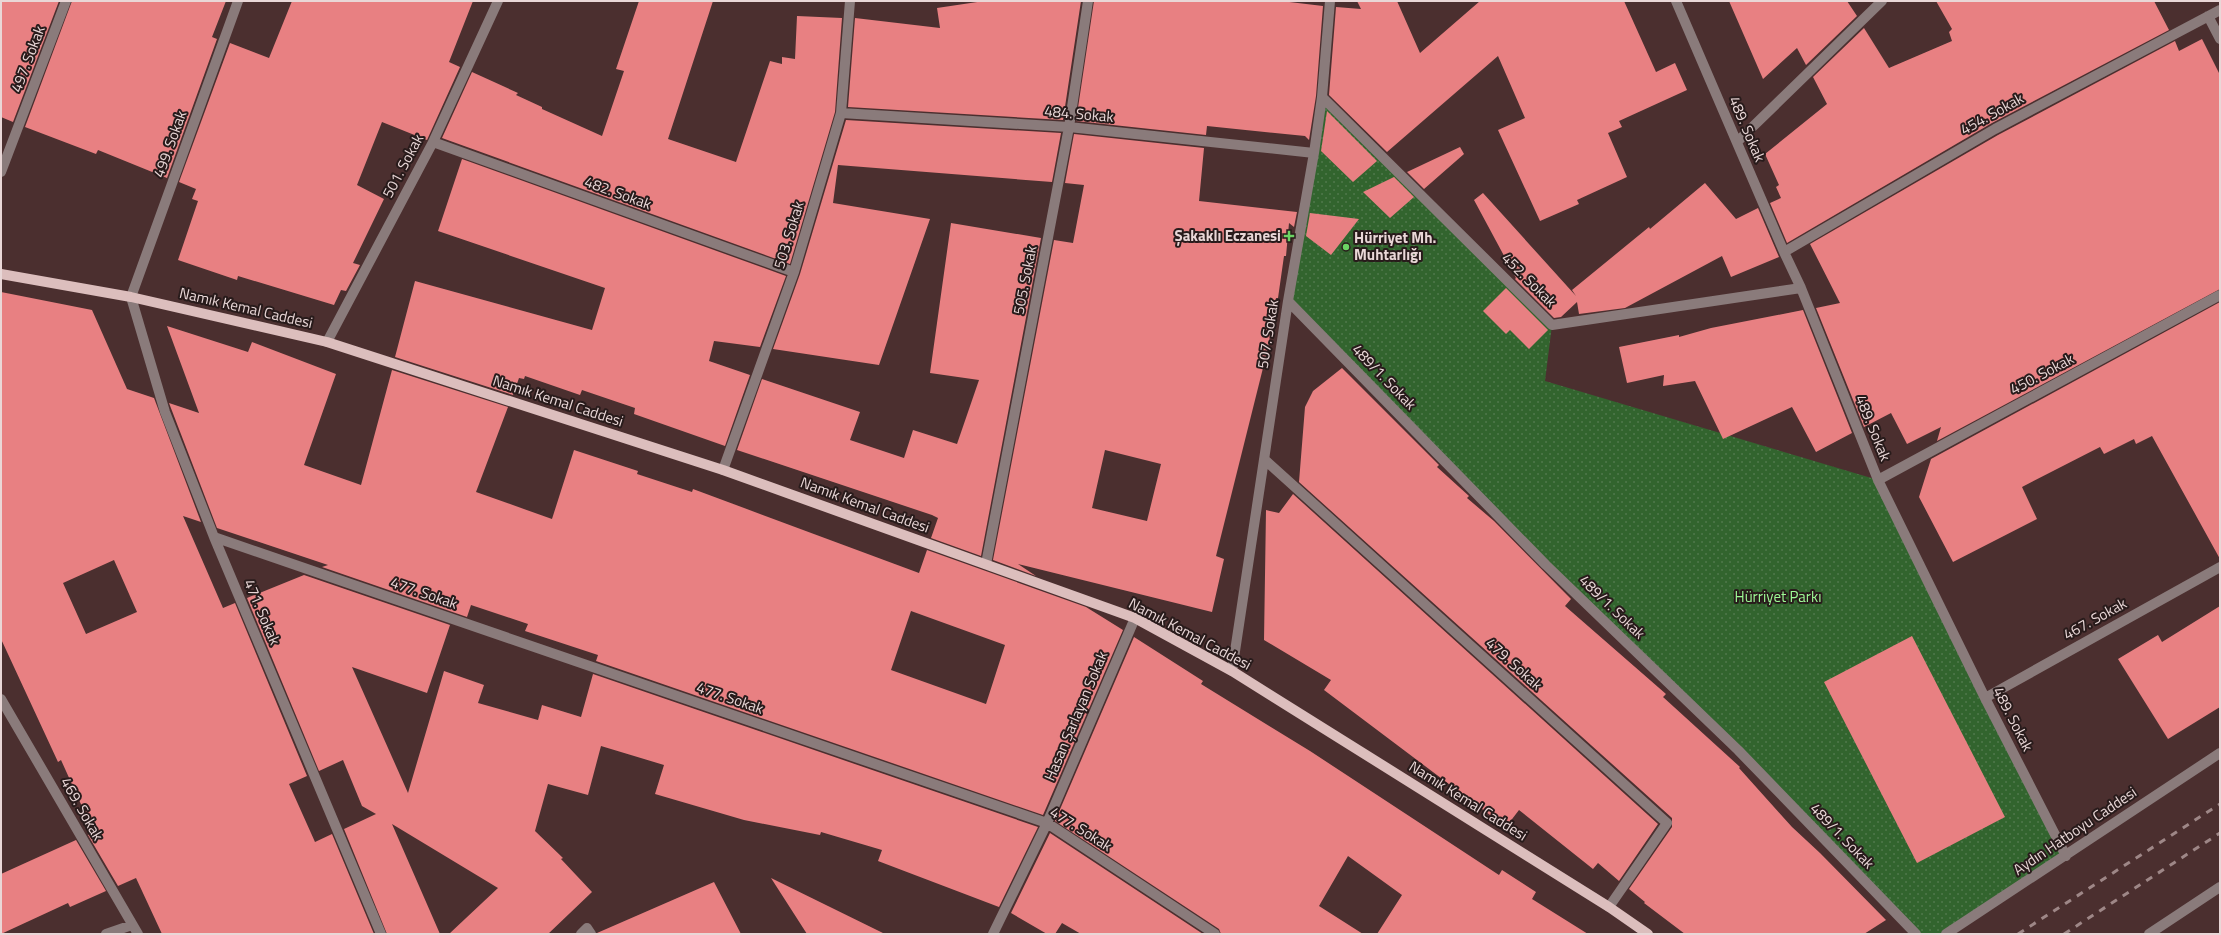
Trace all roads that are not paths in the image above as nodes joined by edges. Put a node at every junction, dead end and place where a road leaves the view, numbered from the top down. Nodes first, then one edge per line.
1 (66, 1) edge
2 (238, 1) edge
3 (498, 1) edge
4 (850, 1) edge
5 (1088, 1) edge
6 (1330, 1) edge
7 (1676, 1) edge
8 (1882, 1) edge
9 (2220, 10) edge
10 (2208, 16) junction
11 (2220, 39) edge
12 (1322, 97) junction
13 (841, 113) junction
14 (1069, 127) junction
15 (433, 142) junction
16 (1736, 142) junction
17 (1314, 152) junction
18 (1, 172) edge
19 (1784, 252) junction
20 (794, 272) junction
21 (1, 274) edge
22 (1801, 288) junction
23 (2220, 295) edge
24 (131, 297) junction
25 (1288, 301) junction
26 (327, 342) junction
27 (1264, 460) junction
28 (723, 470) junction
29 (1878, 480) junction
30 (214, 537) junction
31 (986, 564) junction
32 (2220, 567) edge
33 (1135, 618) junction
34 (1232, 671) junction
35 (1985, 698) junction
36 (1, 699) edge
37 (2220, 753) edge
38 (1047, 823) junction
39 (2066, 856) junction
40 (2220, 887) edge
41 (1610, 907) junction
42 (132, 925) junction
43 (106, 934) edge
44 (138, 934) edge
45 (380, 934) edge
46 (580, 934) edge
47 (591, 934) edge
48 (993, 934) edge
49 (1215, 934) edge
50 (1648, 934) edge
51 (1916, 934) edge
52 (1946, 934) edge
53 (2149, 934) edge

1 - 18 street, 497. Sokak
2 - 24 street, 499. Sokak
3 - 15 street, 501. Sokak
4 - 13 street, 503. Sokak
5 - 14 street, 505. Sokak
6 - 12 street, 507. Sokak
7 - 16 street, 489. Sokak
8 - 16 street
9 - 10 street, 454. Sokak
10 - 11 street
10 - 19 street, 454. Sokak
12 - 17 street, 507. Sokak
12 - 22 street, 452. Sokak
13 - 14 street, 484. Sokak
13 - 20 street, 503. Sokak
14 - 17 street, 484. Sokak
14 - 31 street, 505. Sokak
15 - 20 street, 482. Sokak
15 - 26 street, 501. Sokak
16 - 19 street, 489. Sokak
17 - 25 street, 507. Sokak
19 - 22 street, 489. Sokak
20 - 28 street, 503. Sokak
21 - 24 main road, Namık Kemal Caddesi
22 - 29 street, 489. Sokak
23 - 29 street, 450. Sokak
24 - 26 main road, Namık Kemal Caddesi
24 - 30 street, 471. Sokak
25 - 27 street, 507. Sokak
25 - 51 street, 489/1. Sokak
26 - 28 main road, Namık Kemal Caddesi
27 - 34 street, 507. Sokak
27 - 41 street, 479. Sokak
28 - 31 main road, Namık Kemal Caddesi
29 - 35 street, 489. Sokak
30 - 38 street, 477. Sokak
30 - 45 street, 471. Sokak
31 - 33 main road, Namık Kemal Caddesi
32 - 35 street, 467. Sokak
33 - 34 main road, Namık Kemal Caddesi
33 - 38 street, Hasan Şarlayan Sokak
34 - 41 main road, Namık Kemal Caddesi
35 - 39 street, 489. Sokak
36 - 42 street, 469. Sokak
37 - 39 street, Aydın Hatboyu Caddesi
38 - 48 street, Hasan Şarlayan Sokak
38 - 49 street, 477. Sokak
39 - 52 street, Aydın Hatboyu Caddesi
40 - 53 street
41 - 50 main road, Namık Kemal Caddesi
42 - 43 street
42 - 44 street, 469. Sokak
46 - 47 street

